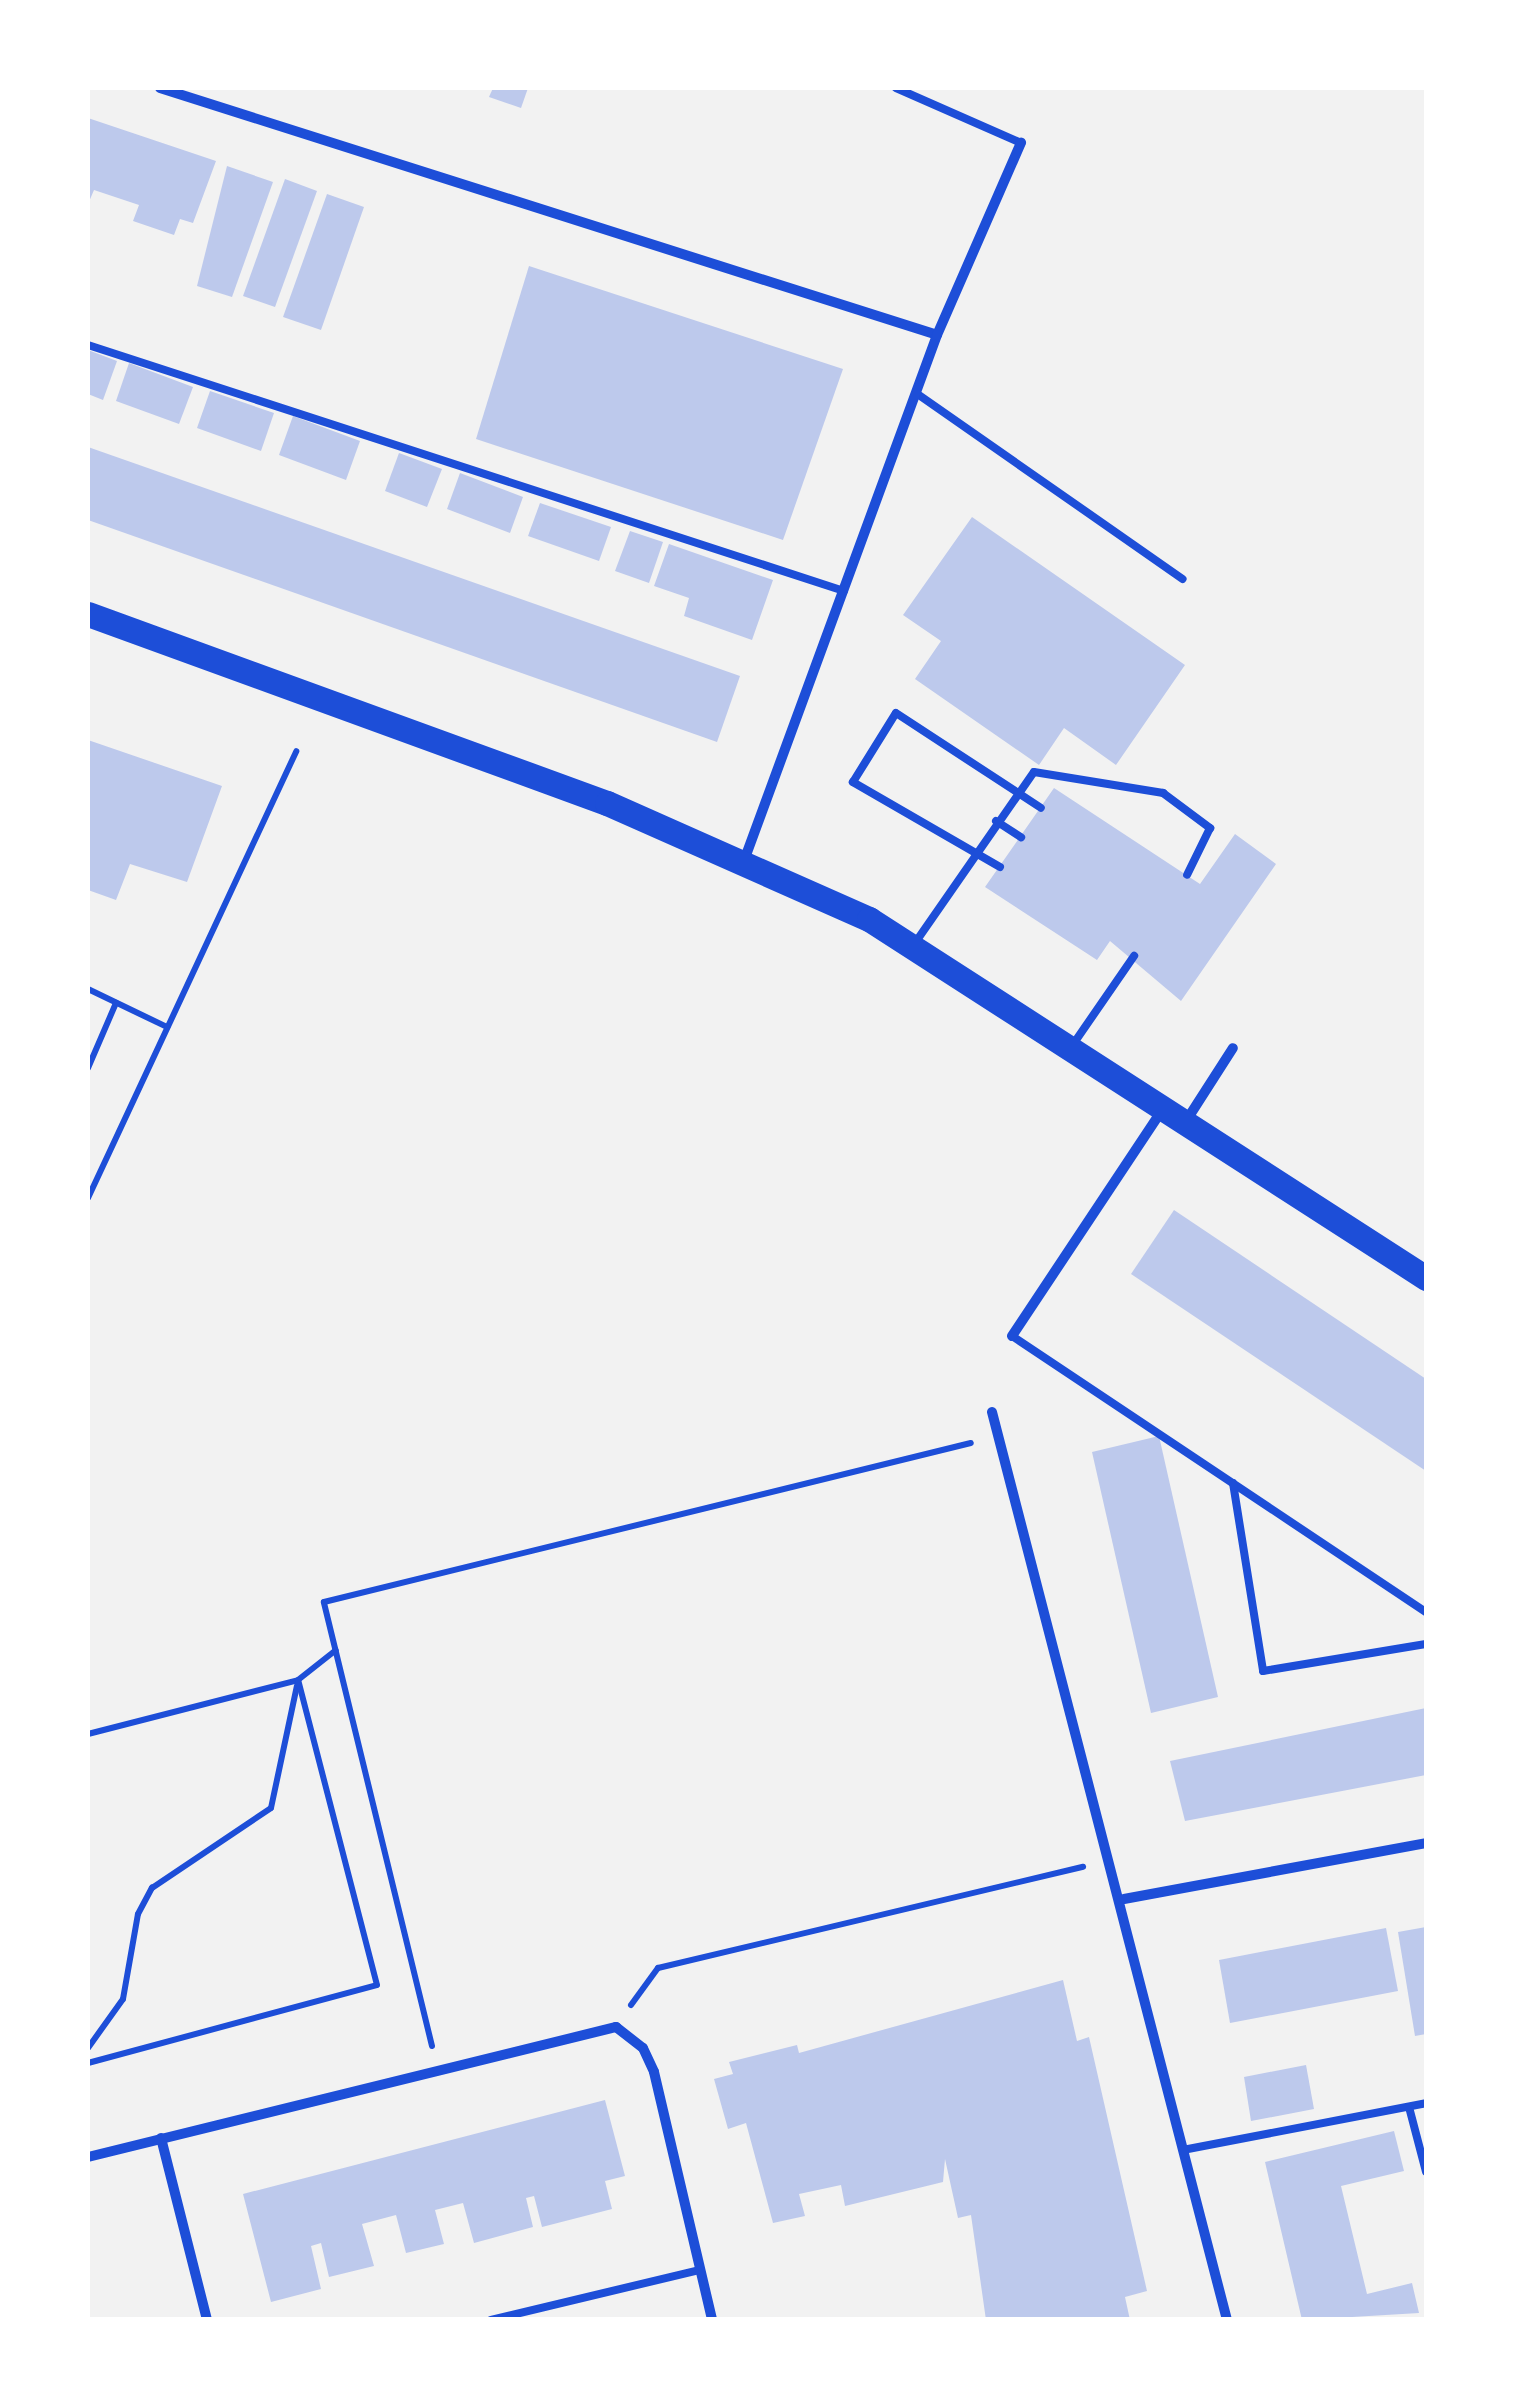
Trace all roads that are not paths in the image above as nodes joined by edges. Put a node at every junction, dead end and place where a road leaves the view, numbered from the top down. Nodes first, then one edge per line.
1 (160, 88) edge
2 (896, 88) edge
3 (1020, 143) joint
4 (937, 335) junction
5 (88, 344) edge
6 (916, 393) junction
7 (1183, 578) dead end
8 (844, 592) junction
9 (88, 614) edge
10 (1018, 794) junction
11 (1041, 808) dead end
12 (996, 821) junction
13 (1021, 837) dead end
14 (972, 850) junction
15 (745, 858) junction
16 (1000, 867) dead end
17 (1187, 875) dead end
18 (913, 947) junction
19 (1134, 956) dead end
20 (1071, 1047) junction
21 (1233, 1048) dead end
22 (1176, 1112) junction
23 (1426, 1278) edge
24 (1012, 1336) joint
25 (992, 1412) dead end
26 (1234, 1484) junction
27 (1426, 1612) edge
28 (1426, 1644) edge
29 (1426, 1843) edge
30 (1124, 1899) junction
31 (1426, 2103) edge
32 (1409, 2107) junction
33 (162, 2138) junction
34 (1188, 2150) junction
35 (88, 2156) edge
36 (1426, 2172) edge
37 (700, 2270) junction
38 (206, 2320) edge
39 (490, 2320) edge
40 (712, 2320) edge
41 (1227, 2320) edge

1 - 4 street
2 - 3 lane
3 - 4 street
4 - 6 street
5 - 8 lane
6 - 7 lane
6 - 8 street
8 - 15 street
9 - 15 main road
10 - 11 lane
10 - 12 lane
10 - 14 lane
10 - 17 lane
12 - 13 lane
12 - 14 lane
14 - 16 lane
14 - 18 lane
15 - 18 main road
18 - 20 main road
19 - 20 lane
20 - 22 main road
21 - 22 street
22 - 23 main road
22 - 24 street
24 - 26 lane
25 - 30 street
26 - 27 lane
26 - 28 lane
29 - 30 street
30 - 34 street
31 - 32 lane
32 - 34 lane
32 - 36 lane
33 - 35 street
33 - 37 street
33 - 38 street
34 - 41 street
37 - 39 lane
37 - 40 street

